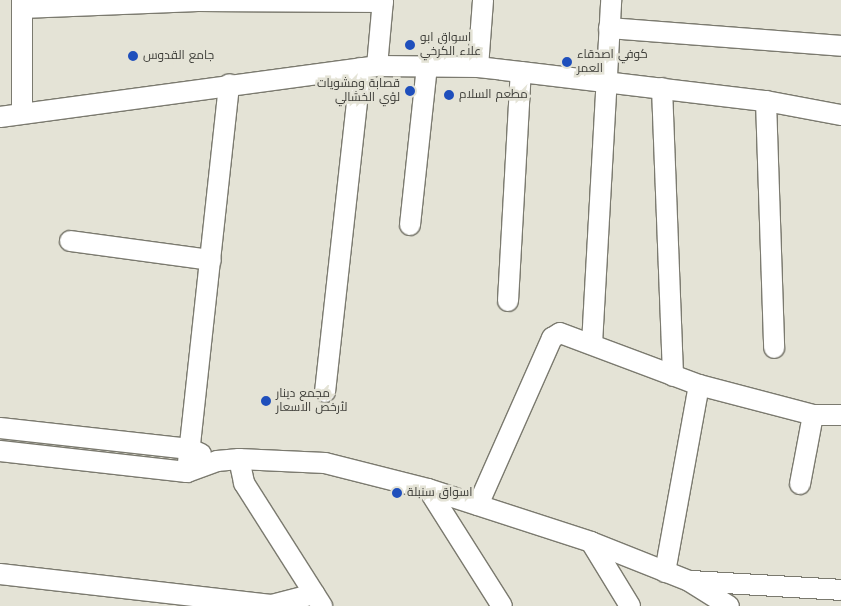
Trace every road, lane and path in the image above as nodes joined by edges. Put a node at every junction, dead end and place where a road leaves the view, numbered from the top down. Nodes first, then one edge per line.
1 (483, 0) edge
2 (610, 0) edge
3 (383, 1) edge
4 (22, 4) edge
5 (610, 28) junction
6 (841, 46) edge
7 (369, 67) junction
8 (427, 67) junction
9 (478, 67) junction
10 (520, 72) junction
11 (606, 81) junction
12 (229, 84) junction
13 (662, 88) junction
14 (766, 101) junction
15 (22, 113) junction
16 (841, 115) edge
17 (0, 117) edge
18 (410, 225) dead end
19 (70, 241) dead end
20 (211, 260) junction
21 (508, 301) dead end
22 (592, 344) junction
23 (774, 348) dead end
24 (673, 376) junction
25 (699, 385) junction
26 (325, 392) dead end
27 (813, 415) junction
28 (841, 416) edge
29 (0, 428) edge
30 (190, 449) junction
31 (0, 451) edge
32 (239, 459) junction
33 (217, 461) junction
34 (187, 472) junction
35 (800, 484) dead end
36 (428, 489) junction
37 (478, 505) junction
38 (590, 542) junction
39 (666, 572) junction
40 (0, 574) edge
41 (689, 581) junction
42 (841, 590) edge
43 (318, 600) edge
44 (270, 606) edge
45 (502, 606) edge
46 (630, 606) edge
47 (729, 606) edge

1 - 9 street
2 - 5 street
3 - 4 street
3 - 7 street
4 - 15 street
5 - 6 street
5 - 11 street
7 - 8 street
7 - 12 street
7 - 26 street
8 - 9 street
8 - 18 street
9 - 10 street
10 - 11 street
10 - 21 street
11 - 13 street
11 - 22 street
12 - 15 street
12 - 20 street
13 - 14 street
13 - 24 street
14 - 16 street
14 - 23 street
15 - 17 street
19 - 20 street
20 - 30 street
22 - 24 street
22 - 37 street
24 - 25 street
25 - 27 street
25 - 39 street
27 - 28 street
27 - 35 street
29 - 30 street
30 - 33 street
30 - 34 street
31 - 34 street
32 - 33 street
32 - 36 street
32 - 43 street
33 - 34 street
36 - 37 street
36 - 45 street
37 - 38 street
38 - 39 street
38 - 46 street
39 - 41 street
40 - 44 street
41 - 42 street
41 - 47 street
43 - 44 street

